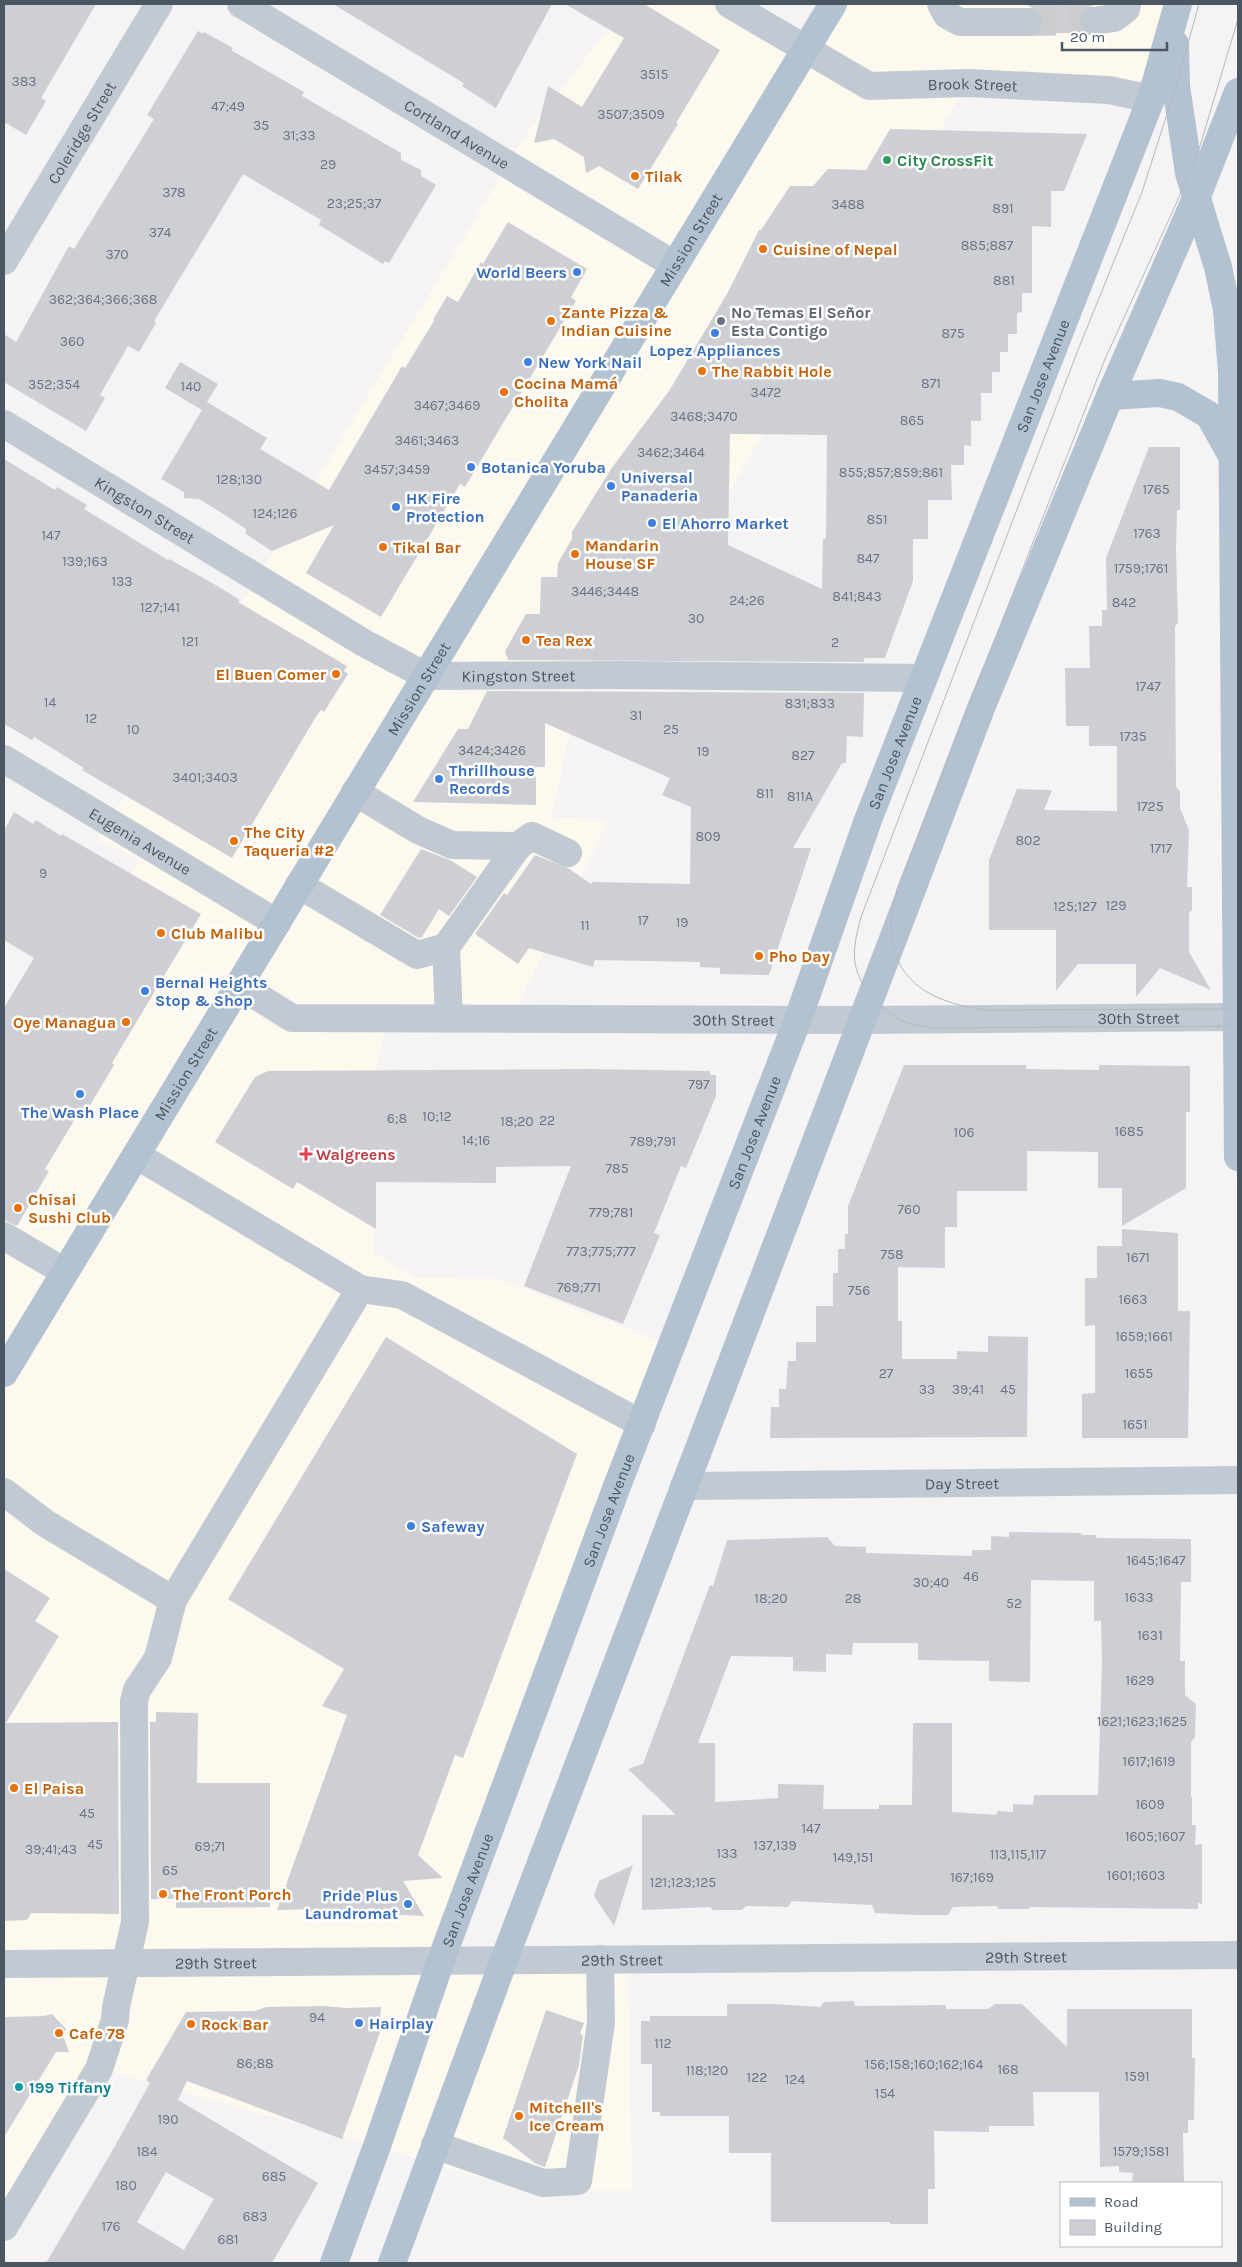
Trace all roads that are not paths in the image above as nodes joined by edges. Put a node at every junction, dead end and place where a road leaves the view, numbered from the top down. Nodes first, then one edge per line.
1 (159, 4) edge
2 (241, 4) edge
3 (729, 4) edge
4 (833, 4) edge
5 (941, 4) edge
6 (1127, 4) edge
7 (1176, 12) edge
8 (1094, 21) tunnel mouth
9 (1028, 22) tunnel mouth
10 (805, 50) junction
11 (1238, 92) edge
12 (1151, 99) junction
13 (1197, 196) junction
14 (4, 261) edge
15 (675, 265) junction
16 (1110, 396) junction
17 (4, 424) edge
18 (1234, 460) junction
19 (1236, 577) edge
20 (426, 676) junction
21 (923, 678) junction
22 (4, 759) edge
23 (355, 792) junction
24 (518, 846) junction
25 (568, 853) dead end
26 (299, 885) junction
27 (277, 922) junction
28 (446, 947) junction
29 (239, 985) junction
30 (1238, 1017) edge
31 (449, 1018) junction
32 (798, 1019) junction
33 (861, 1020) junction
34 (136, 1154) junction
35 (1238, 1157) edge
36 (4, 1236) edge
37 (65, 1272) junction
38 (360, 1289) junction
39 (4, 1373) edge
40 (642, 1424) junction
41 (1238, 1480) edge
42 (684, 1486) junction
43 (4, 1492) edge
44 (173, 1600) junction
45 (1238, 1955) edge
46 (600, 1959) junction
47 (441, 1960) junction
48 (504, 1960) junction
49 (127, 1963) junction
50 (4, 1964) edge
51 (435, 2145) junction
52 (4, 2227) edge
53 (334, 2263) edge
54 (392, 2263) edge

1 - 14 street, Coleridge Street
2 - 15 street, Cortland Avenue
3 - 10 street, Brook Street
4 - 10 main road, Mission Street
5 - 9 street
6 - 8 street
7 - 12 main road, San Jose Avenue
7 - 13 main road
10 - 12 street, Brook Street
10 - 15 main road, Mission Street
11 - 13 main road
12 - 21 main road, San Jose Avenue
13 - 16 main road
13 - 18 main road
15 - 20 main road, Mission Street
16 - 18 main road
16 - 33 main road
17 - 20 street, Kingston Street
18 - 19 main road
19 - 30 main road
20 - 21 street, Kingston Street
20 - 23 main road, Mission Street
21 - 32 main road, San Jose Avenue
22 - 27 street, Eugenia Avenue
23 - 24 street
23 - 26 main road, Mission Street
24 - 25 street
24 - 28 street
26 - 27 main road, Mission Street
26 - 28 street
27 - 29 main road, Mission Street
28 - 31 street
29 - 31 street, 30th Street
29 - 34 main road, Mission Street
30 - 33 street, 30th Street
30 - 35 main road
31 - 32 street, 30th Street
32 - 33 street, 30th Street
32 - 40 main road, San Jose Avenue
33 - 42 main road
34 - 37 main road, Mission Street
34 - 38 street
36 - 37 street
37 - 39 main road, Mission Street
38 - 40 street
38 - 44 street
40 - 47 main road, San Jose Avenue
41 - 42 street, Day Street
42 - 48 main road
43 - 44 street
44 - 49 street
45 - 46 street, 29th Street
46 - 48 street, 29th Street
46 - 51 street
47 - 48 street, 29th Street
47 - 49 street, 29th Street
47 - 53 main road, San Jose Avenue
48 - 51 main road
49 - 50 street, 29th Street
49 - 52 street
51 - 54 main road

